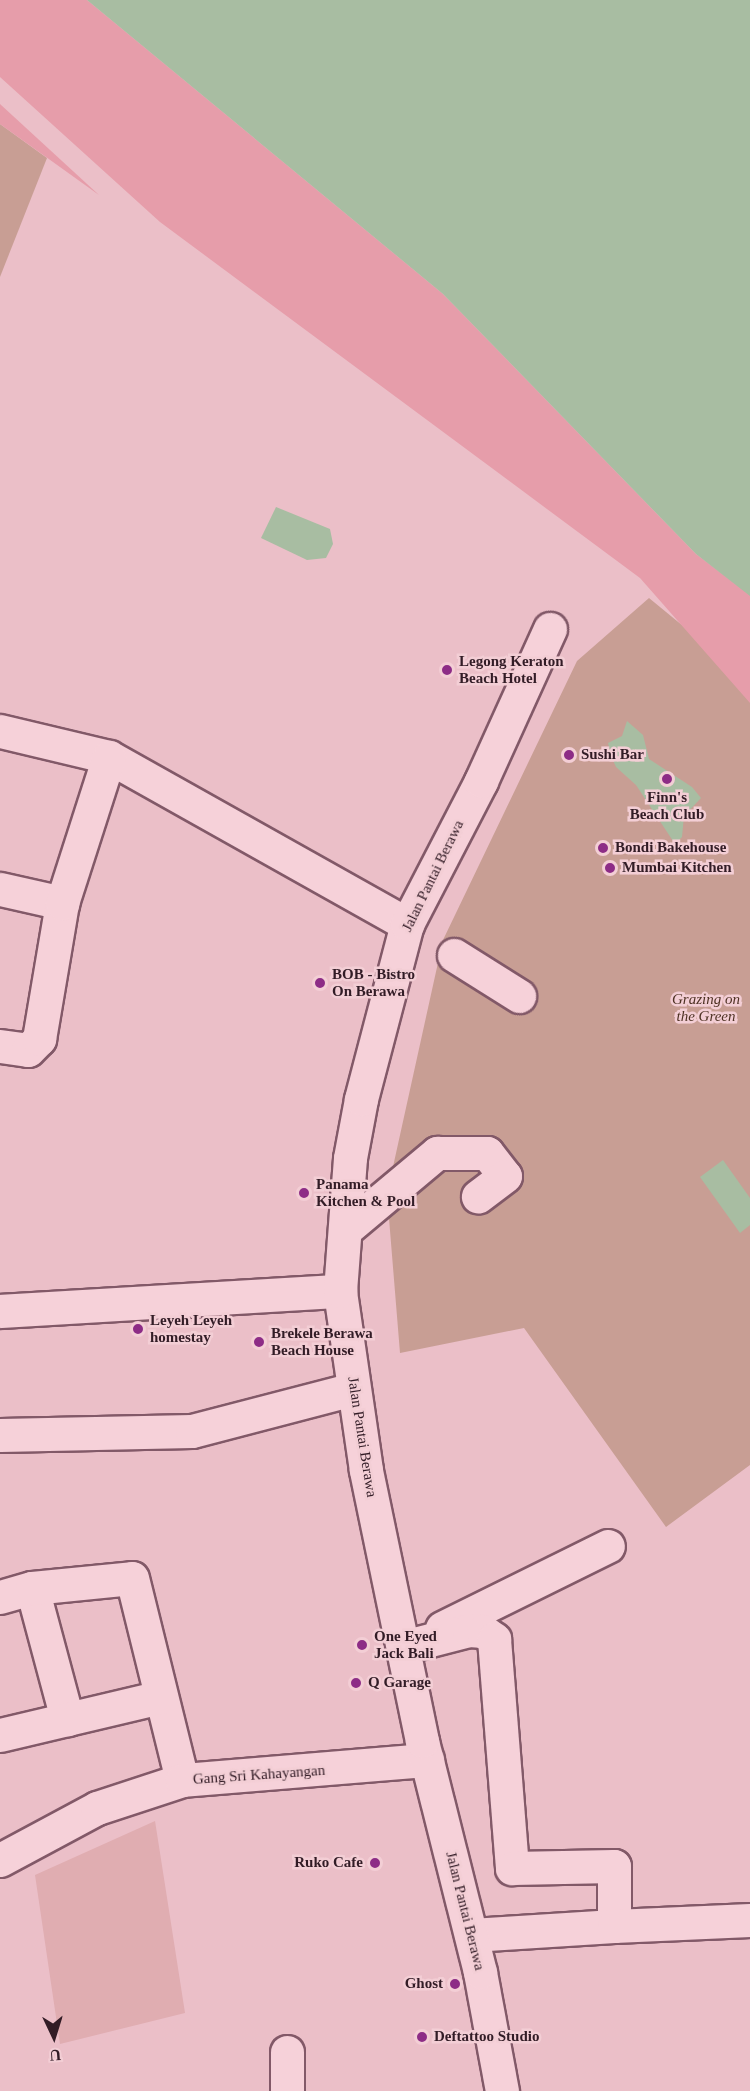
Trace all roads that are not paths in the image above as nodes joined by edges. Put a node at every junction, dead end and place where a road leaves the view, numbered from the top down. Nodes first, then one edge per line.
1 (550, 629) dead end
2 (0, 731) edge
3 (109, 757) junction
4 (0, 889) edge
5 (62, 903) junction
6 (407, 924) junction
7 (454, 955) dead end
8 (519, 996) dead end
9 (0, 1046) edge
10 (478, 1196) dead end
11 (346, 1230) junction
12 (340, 1291) junction
13 (0, 1311) edge
14 (353, 1389) junction
15 (0, 1435) edge
16 (608, 1546) dead end
17 (32, 1588) junction
18 (0, 1597) edge
19 (403, 1647) junction
20 (161, 1697) junction
21 (67, 1719) junction
22 (2, 1729) edge
23 (427, 1760) junction
24 (182, 1780) junction
25 (0, 1860) edge
26 (750, 1920) edge
27 (614, 1926) junction
28 (471, 1935) junction
29 (287, 2052) dead end
30 (287, 2091) edge
31 (502, 2091) edge

1 - 6 street, Jalan Pantai Berawa
2 - 3 street
3 - 5 street
3 - 6 street
4 - 5 street
5 - 9 street
6 - 11 street, Jalan Pantai Berawa
7 - 8 street
10 - 11 street
11 - 12 street, Jalan Pantai Berawa
12 - 13 street
12 - 14 street, Jalan Pantai Berawa
14 - 15 street
14 - 19 street, Jalan Pantai Berawa
16 - 19 street
17 - 18 street
17 - 20 street
17 - 21 street
19 - 23 street, Jalan Pantai Berawa
19 - 27 street
20 - 21 street
20 - 24 street
21 - 22 street
23 - 24 street, Gang Sri Kahayangan
23 - 28 street, Jalan Pantai Berawa
24 - 25 street, Gang Sri Kahayangan
26 - 27 street
27 - 28 street
28 - 31 street, Jalan Pantai Berawa
29 - 30 street

